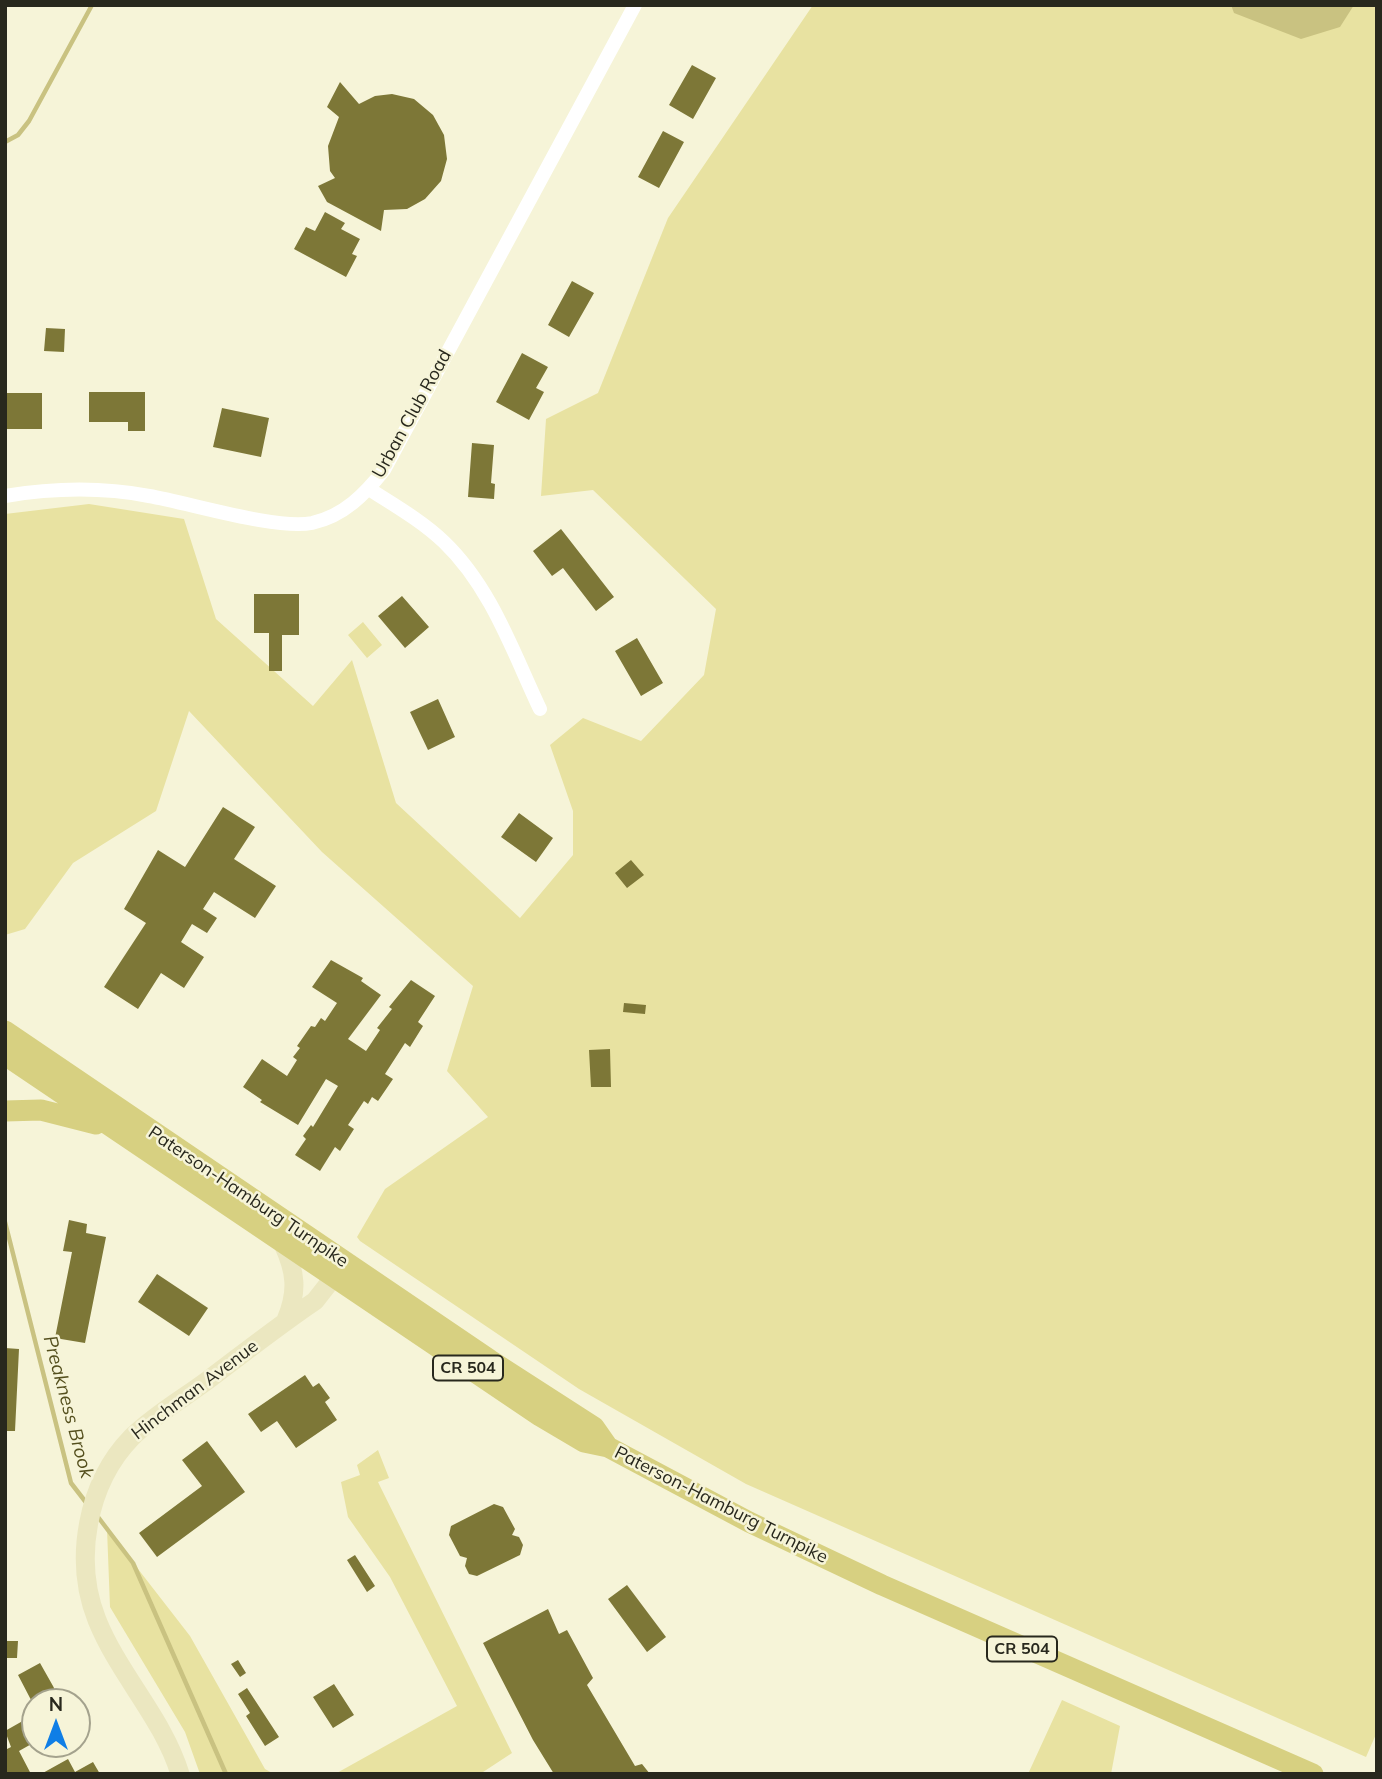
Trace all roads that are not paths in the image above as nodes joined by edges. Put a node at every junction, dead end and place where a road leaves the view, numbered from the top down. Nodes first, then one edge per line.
1 (635, 5) edge
2 (369, 489) junction
3 (5, 496) edge
4 (540, 709) dead end
5 (5, 1031) edge
6 (5, 1055) edge
7 (5, 1111) edge
8 (113, 1129) junction
9 (283, 1244) junction
10 (337, 1268) junction
11 (286, 1320) junction
12 (180, 1774) edge
13 (1313, 1774) edge

1 - 2 street, Urban Club Road
2 - 3 street, Urban Club Road
2 - 4 street
5 - 10 main road, Paterson-Hamburg Turnpike / CR 504
6 - 8 main road, CR 504
7 - 8 main road
8 - 9 main road, CR 504
9 - 10 main road, CR 504
9 - 11 street
10 - 11 street, Hinchman Avenue
10 - 13 main road, Paterson-Hamburg Turnpike / CR 504
11 - 12 street, Hinchman Avenue

